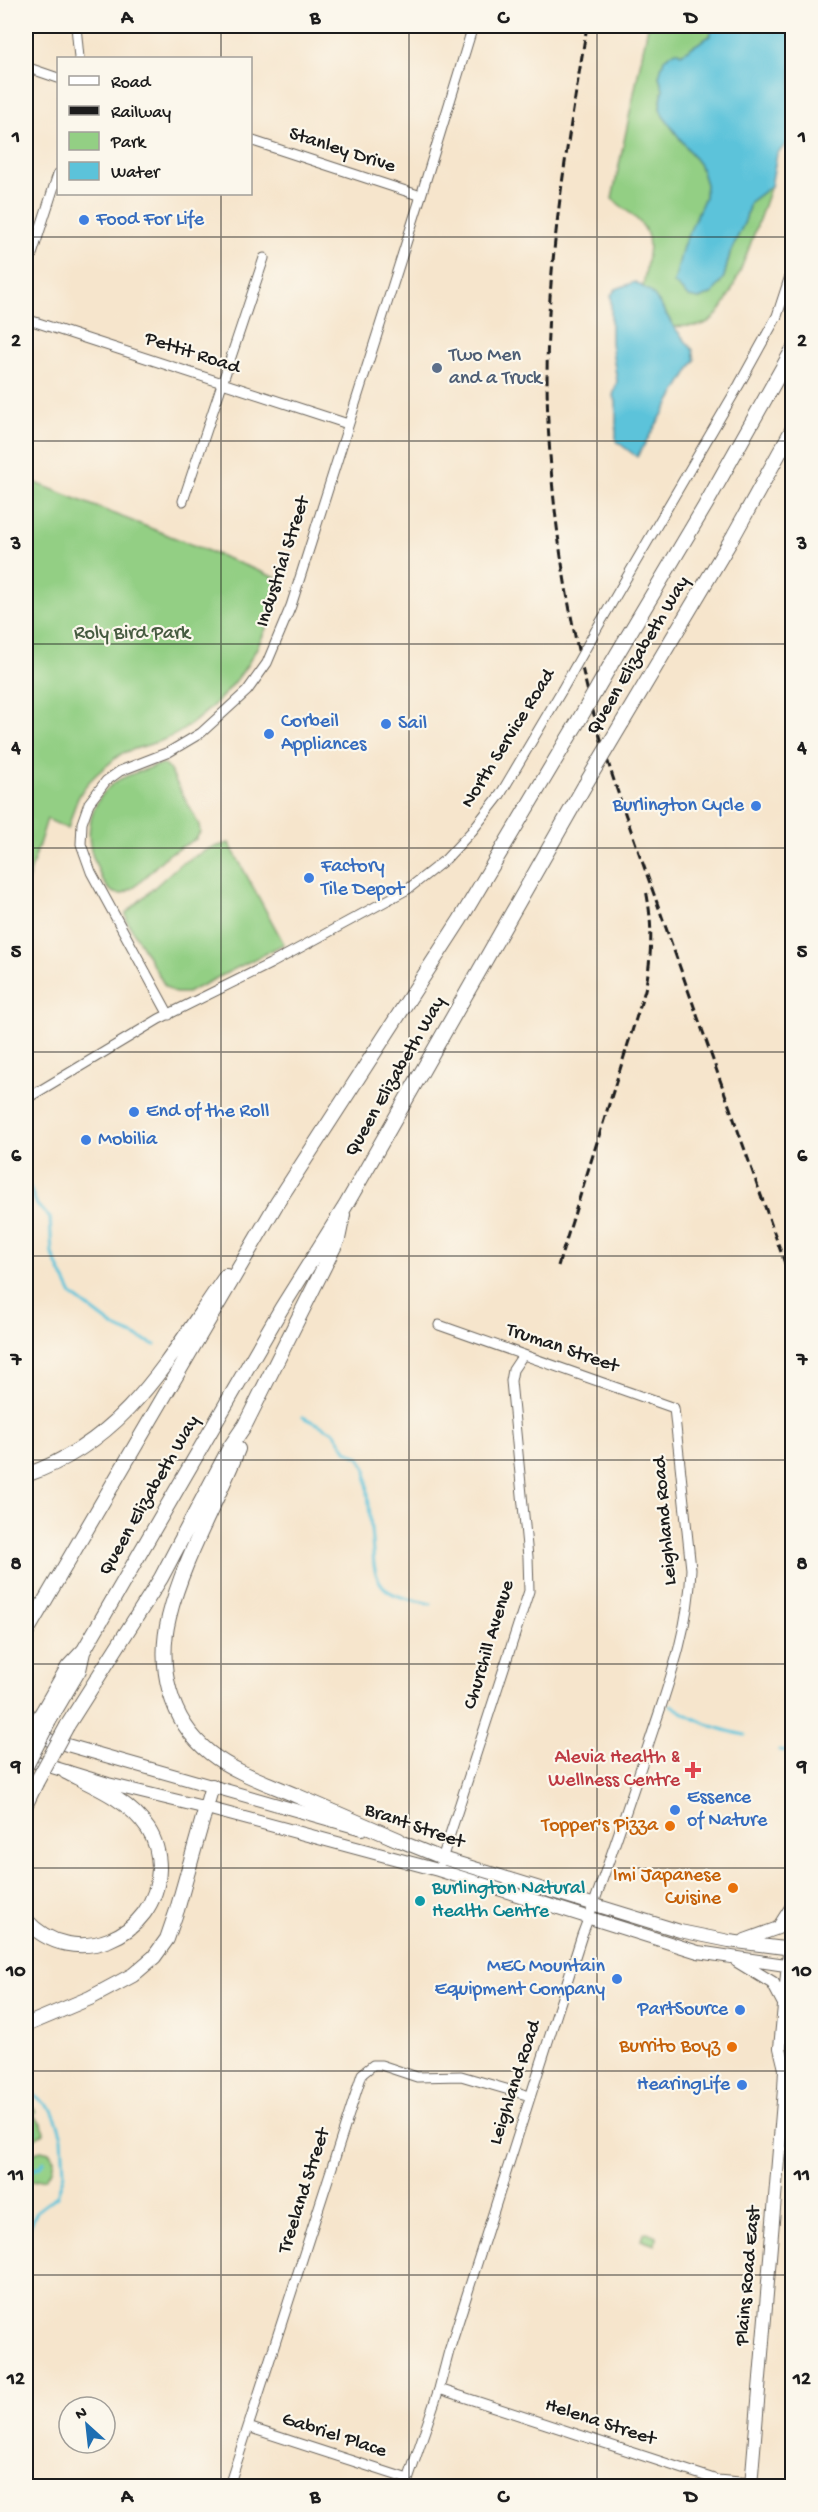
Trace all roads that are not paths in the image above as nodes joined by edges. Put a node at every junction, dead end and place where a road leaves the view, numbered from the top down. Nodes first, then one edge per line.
1 (76, 26) edge
2 (473, 26) edge
3 (79, 57) edge
4 (26, 67) edge
5 (57, 78) edge
6 (252, 142) edge
7 (57, 177) edge
8 (421, 196) junction
9 (264, 258) dead end
10 (792, 270) edge
11 (26, 273) edge
12 (26, 319) edge
13 (792, 351) edge
14 (223, 383) junction
15 (348, 424) junction
16 (792, 430) edge
17 (183, 501) dead end
18 (170, 1015) junction
19 (26, 1099) edge
20 (277, 1203) junction
21 (346, 1205) junction
22 (439, 1324) dead end
23 (523, 1355) junction
24 (674, 1408) joint
25 (245, 1425) junction
26 (26, 1475) edge
27 (26, 1633) edge
28 (46, 1716) junction
29 (26, 1733) edge
30 (26, 1739) edge
31 (26, 1760) edge
32 (26, 1766) edge
33 (66, 1772) junction
34 (212, 1786) junction
35 (26, 1804) edge
36 (207, 1808) junction
37 (399, 1840) junction
38 (442, 1858) junction
39 (438, 1870) junction
40 (594, 1903) junction
41 (792, 1906) edge
42 (588, 1918) junction
43 (26, 1920) edge
44 (792, 1922) edge
45 (738, 1942) junction
46 (791, 1948) edge
47 (734, 1959) junction
48 (790, 1966) edge
49 (784, 2005) junction
50 (26, 2025) edge
51 (792, 2057) edge
52 (785, 2069) junction
53 (530, 2096) junction
54 (439, 2389) junction
55 (248, 2427) junction
56 (407, 2483) edge
57 (717, 2483) edge
58 (751, 2485) edge
59 (229, 2487) edge

1 - 3 street
2 - 8 street, Industrial Street
4 - 5 street
6 - 8 street, Stanley Drive
7 - 11 street
8 - 15 street, Industrial Street
9 - 14 street
10 - 18 street, North Service Road, bridge
12 - 14 street, Pettit Road
13 - 20 highway, Queen Elizabeth Way, bridge
14 - 15 street, Pettit Road
14 - 17 street
15 - 18 street, Industrial Street
16 - 21 highway, Queen Elizabeth Way, bridge
18 - 19 street, North Service Road
20 - 26 highway
20 - 27 highway, Queen Elizabeth Way
21 - 25 highway
21 - 28 highway, Queen Elizabeth Way
22 - 23 street, Truman Street
23 - 24 street, Truman Street
23 - 38 street, Churchill Avenue
24 - 40 street, Leighland Road
25 - 35 highway, bridge
25 - 37 highway
28 - 30 highway, Queen Elizabeth Way, bridge
28 - 32 highway, bridge
29 - 34 main road, Brant Street
31 - 33 main road, Brant Street
33 - 36 main road, Brant Street
33 - 43 highway
34 - 36 highway
34 - 37 main road, Brant Street
36 - 39 main road, Brant Street
36 - 50 highway
37 - 38 main road, Brant Street
38 - 39 street, Churchill Avenue
38 - 40 main road, Brant Street
39 - 42 main road, Brant Street
40 - 42 street, Leighland Road
40 - 45 main road, Brant Street
41 - 45 main road
42 - 47 main road, Brant Street
42 - 53 street, Leighland Road
44 - 46 main road, Plains Road East
45 - 46 main road, Brant Street
46 - 48 main road, Plains Road East
47 - 48 main road, Brant Street
47 - 49 main road
48 - 49 main road, Plains Road East
49 - 52 main road, Plains Road East
51 - 52 main road, Plains Road East
52 - 58 main road, Plains Road East
53 - 54 street, Leighland Road
53 - 55 street, Treeland Street
54 - 56 street, Leighland Road
54 - 57 street, Helena Street
55 - 56 street, Gabriel Place
55 - 59 street, Treeland Street
57 - 58 street, Helena Street

